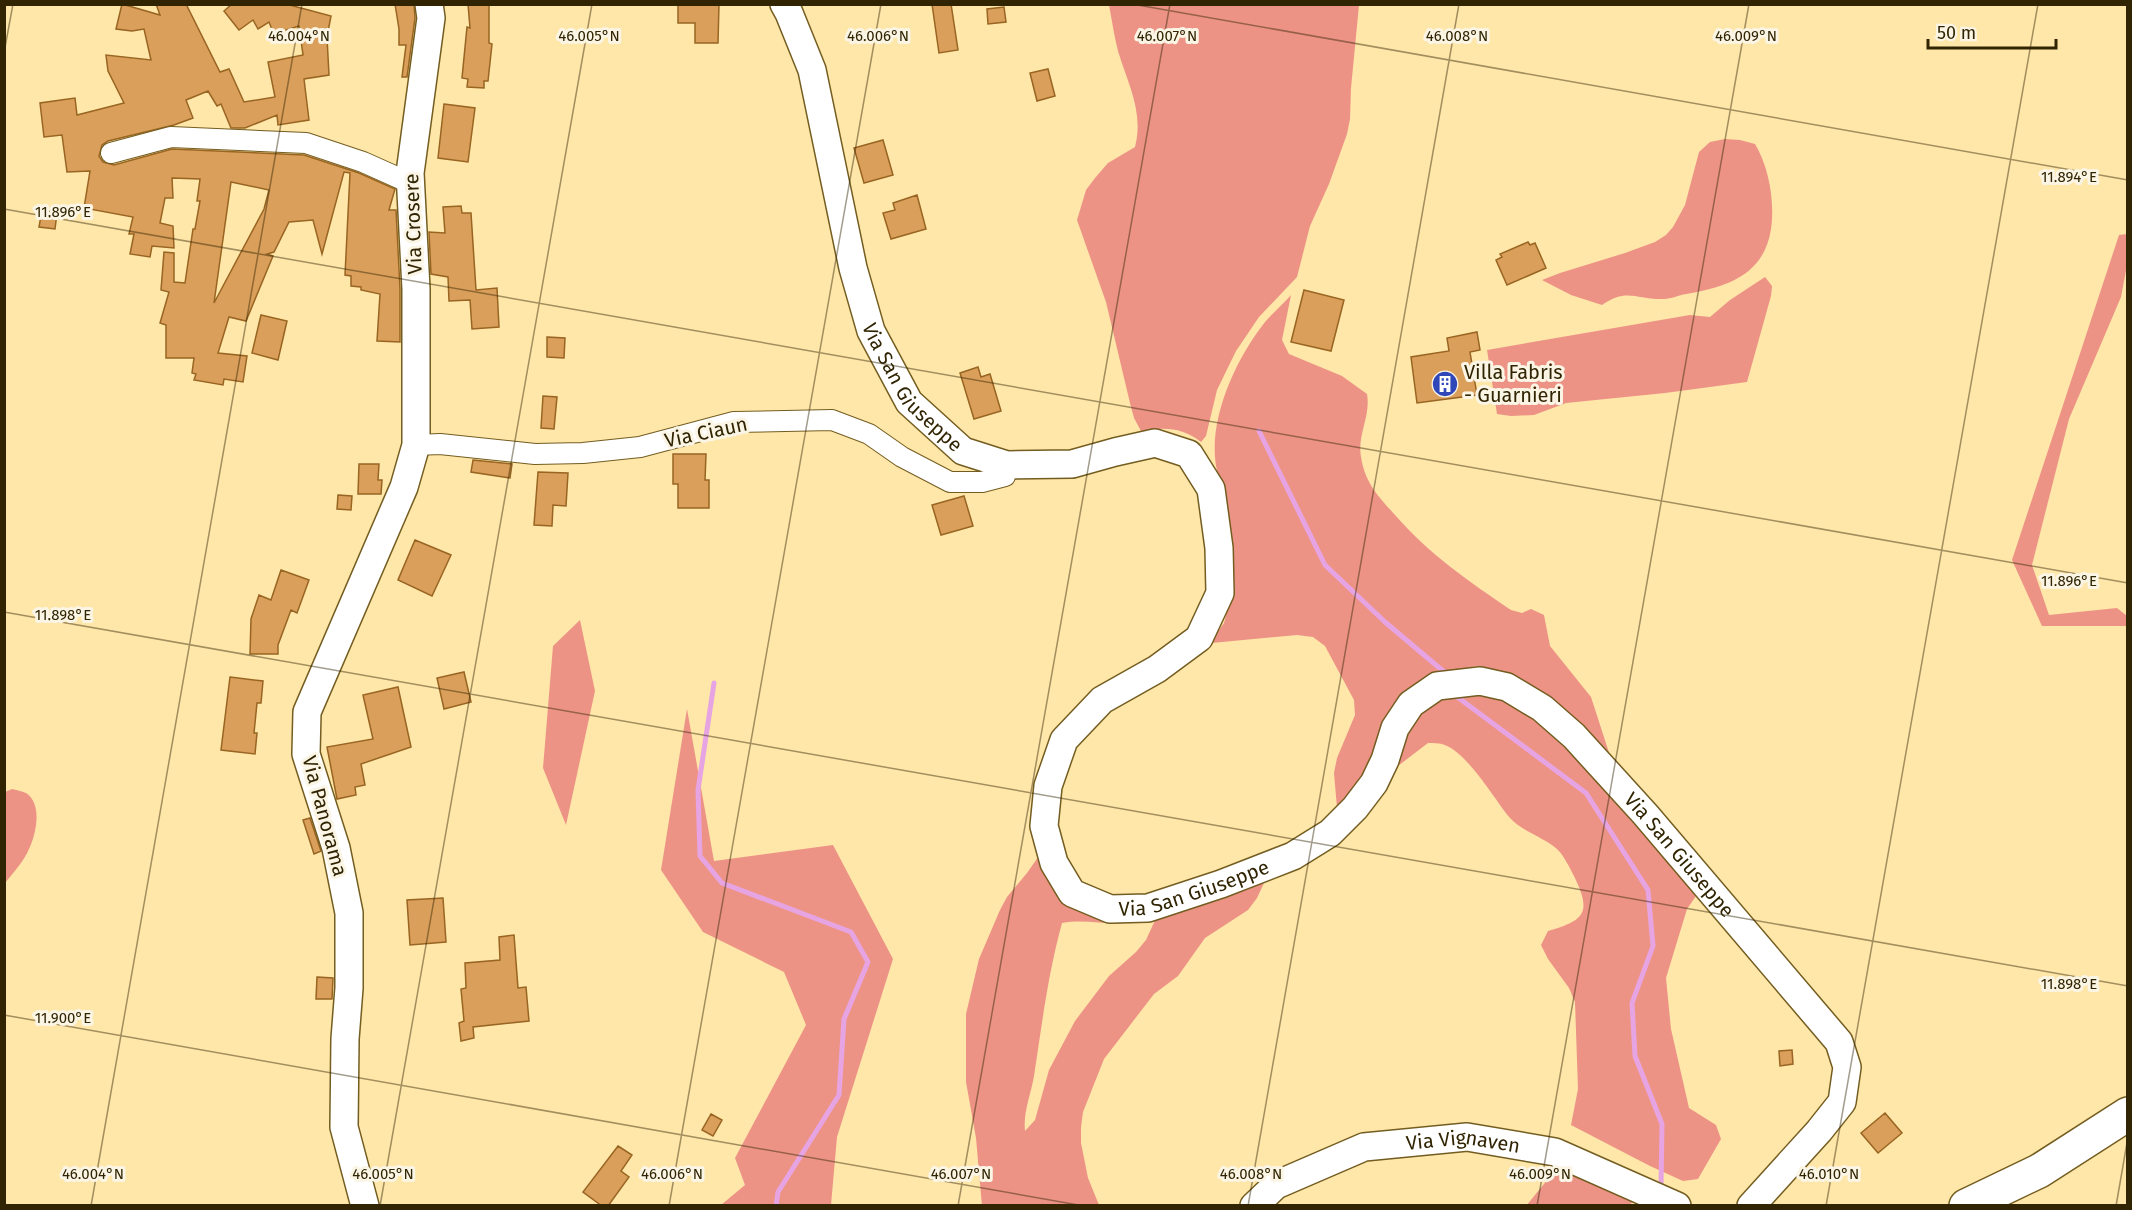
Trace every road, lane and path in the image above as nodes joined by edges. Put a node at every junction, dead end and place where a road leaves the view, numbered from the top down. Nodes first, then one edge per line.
1 (429, 4) edge
2 (784, 4) edge
3 (111, 153) dead end
4 (410, 183) junction
5 (416, 445) junction
6 (1006, 465) junction
7 (2127, 1114) edge
8 (365, 1206) edge
9 (1254, 1206) edge
10 (1677, 1206) edge
11 (1751, 1206) edge
12 (1966, 1206) edge

1 - 4 street, Via Crosere
2 - 6 street, Via San Giuseppe
3 - 4 street
4 - 5 street, Via Crosere
5 - 6 street, Via Ciaun
5 - 8 street, Via Panorama
6 - 11 street, Via San Giuseppe
7 - 12 highway
9 - 10 street, Via Vignaven

